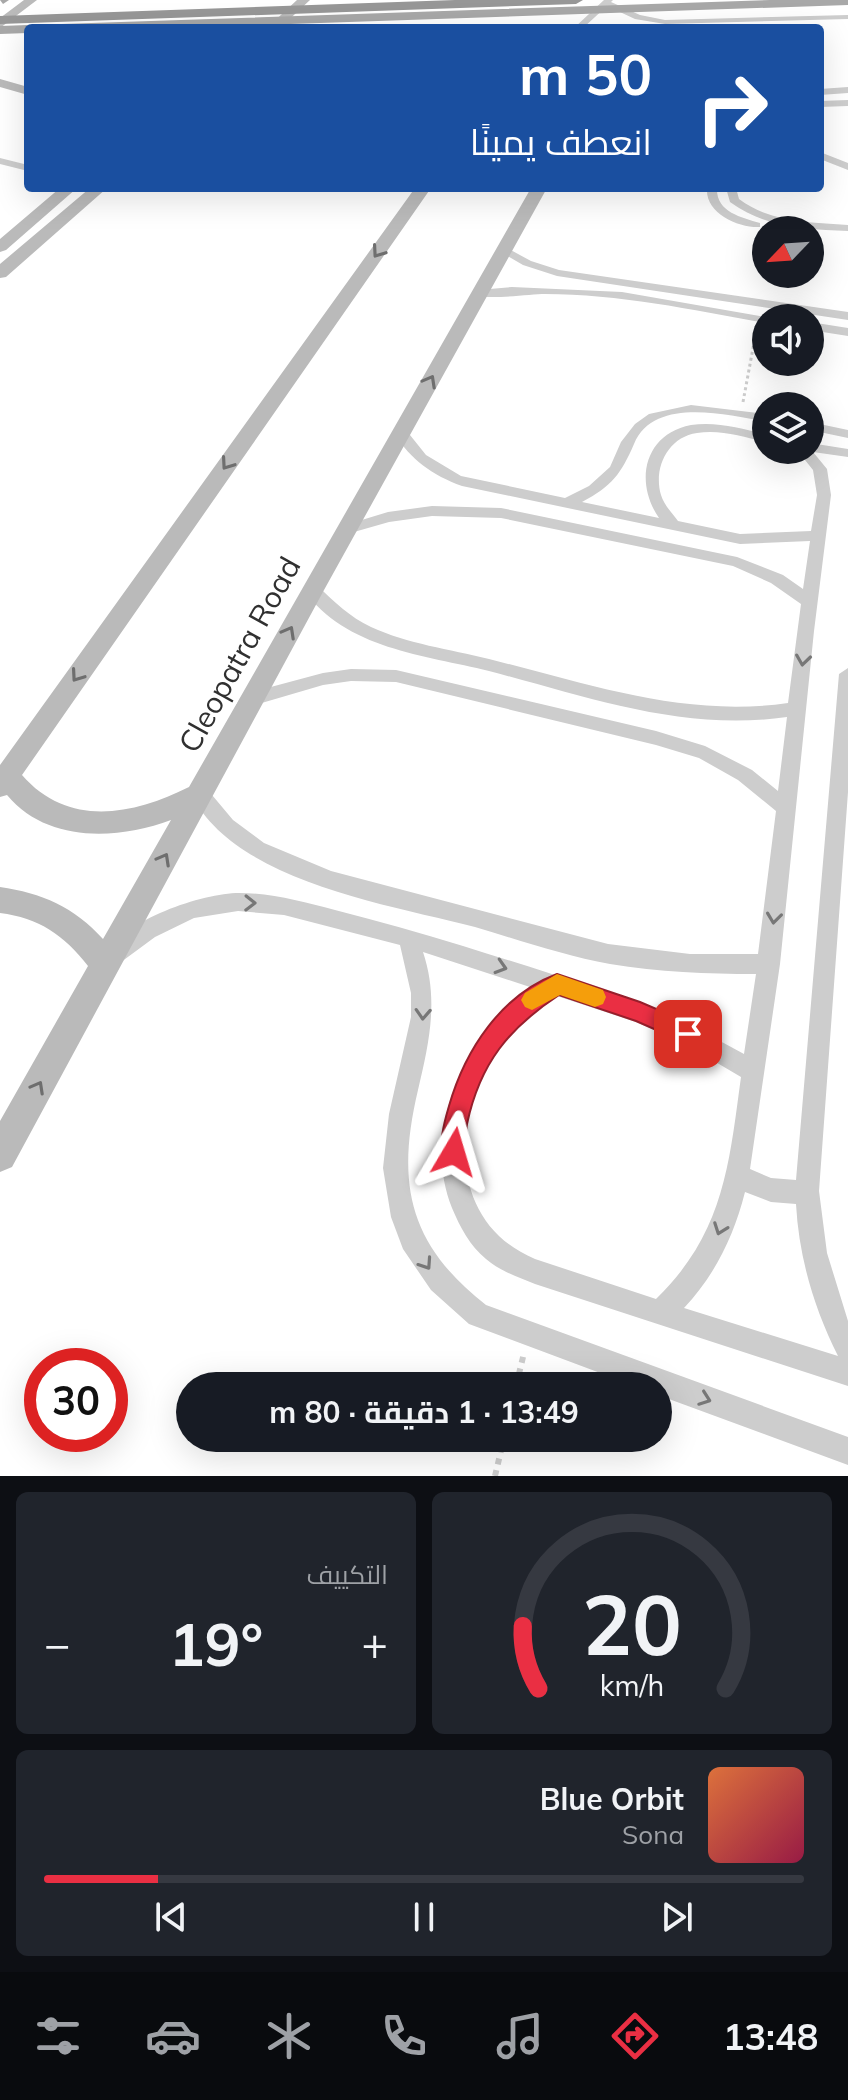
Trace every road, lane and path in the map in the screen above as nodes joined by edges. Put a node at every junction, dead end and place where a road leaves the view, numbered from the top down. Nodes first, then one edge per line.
1 (31, 0) edge
2 (291, 0) edge
3 (304, 0) edge
4 (576, 0) edge
5 (848, 1) edge
6 (609, 2) edge
7 (0, 9) edge
8 (848, 17) edge
9 (0, 22) edge
10 (179, 24) edge
11 (277, 24) edge
12 (583, 24) edge
13 (24, 29) edge
14 (0, 30) edge
15 (1, 86) edge
16 (24, 90) edge
17 (848, 90) edge
18 (824, 92) edge
19 (848, 103) edge
20 (824, 104) edge
21 (824, 157) edge
22 (0, 161) edge
23 (24, 167) edge
24 (848, 167) edge
25 (824, 169) edge
26 (848, 178) edge
27 (64, 192) edge
28 (94, 192) edge
29 (420, 192) edge
30 (537, 192) edge
31 (711, 192) edge
32 (732, 192) edge
33 (752, 222) edge
34 (848, 228) edge
35 (824, 238) edge
36 (848, 242) edge
37 (0, 247) edge
38 (505, 250) junction
39 (0, 273) edge
40 (573, 276) junction
41 (567, 290) junction
42 (478, 294) junction
43 (848, 304) edge
44 (832, 314) junction
45 (848, 316) edge
46 (752, 317) edge
47 (824, 328) edge
48 (848, 332) edge
49 (752, 363) edge
50 (741, 413) junction
51 (752, 415) edge
52 (824, 429) edge
53 (401, 433) junction
54 (848, 434) edge
55 (752, 436) edge
56 (824, 449) edge
57 (848, 453) edge
58 (816, 464) edge
59 (569, 502) junction
60 (673, 525) junction
61 (347, 529) junction
62 (818, 536) junction
63 (740, 539) junction
64 (737, 562) junction
65 (312, 590) junction
66 (811, 603) junction
67 (848, 674) edge
68 (251, 699) junction
69 (796, 709) junction
70 (4, 781) edge
71 (200, 794) junction
72 (787, 809) junction
73 (0, 900) edge
74 (408, 938) junction
75 (769, 964) junction
76 (106, 965) junction
77 (557, 984) junction
78 (753, 1071) junction
79 (0, 1155) edge
80 (738, 1176) junction
81 (807, 1191) junction
82 (660, 1313) junction
83 (528, 1335) junction
84 (848, 1349) edge
85 (519, 1372) edge
86 (848, 1373) edge
87 (848, 1451) edge
88 (501, 1452) edge
89 (495, 1476) edge

1 - 9 main road
2 - 7 highway
3 - 11 main road
4 - 9 highway
5 - 10 main road
6 - 8 street
6 - 12 street
13 - 14 main road
15 - 16 main road
17 - 18 street
19 - 20 street
21 - 24 street
22 - 23 street
25 - 26 street
27 - 37 main road
28 - 39 main road
29 -> 70 main road
30 - 38 main road, Cleopatra Road
31 - 33 street
32 - 34 street
35 - 36 street
38 - 40 street
38 - 42 main road, Cleopatra Road
40 - 41 street
40 - 44 street
41 - 42 street
41 - 46 street
53 -> 42 main road, Cleopatra Road
43 - 44 street
44 - 45 street
47 - 48 street
49 - 50 path
50 - 51 street
50 - 59 street
52 - 54 street
53 - 59 street
53 - 61 main road, Cleopatra Road
55 - 60 street
56 - 57 street
58 - 62 street
59 - 60 street
60 - 63 street
61 - 64 street
61 - 65 main road, Cleopatra Road
62 - 63 street
62 - 66 street
63 - 64 street
64 - 66 street
68 -> 65 main road, Cleopatra Road
65 - 69 street
66 -> 69 street
67 - 81 street
68 - 71 main road, Cleopatra Road
68 - 72 street
69 - 72 street
70 - 71 main road
71 - 75 street
76 -> 71 main road, Cleopatra Road
72 -> 75 street
73 - 76 main road
76 -> 74 street
74 -> 77 street
74 -> 83 street
75 - 78 street
79 -> 76 main road, Cleopatra Road
77 - 78 street
77 - 82 street
78 - 80 street
80 - 81 street
80 -> 82 street
81 - 84 street
82 - 86 street
83 - 85 path
83 -> 87 street
88 - 89 path

